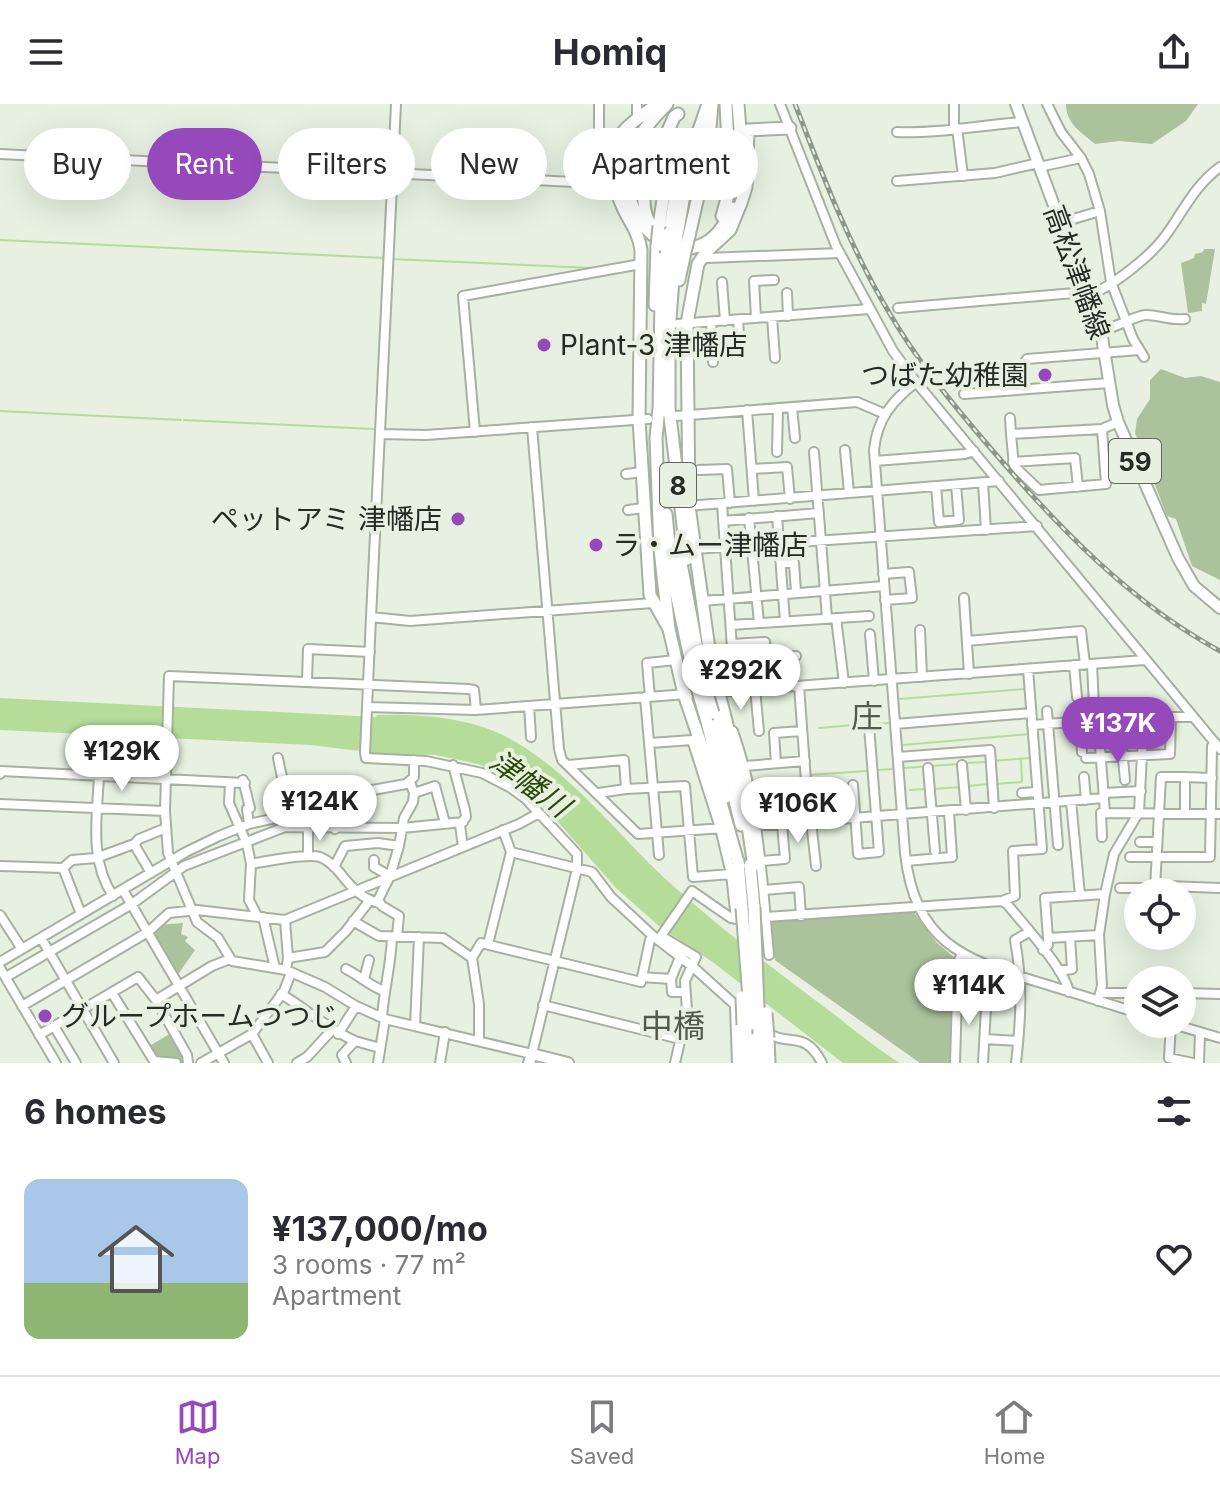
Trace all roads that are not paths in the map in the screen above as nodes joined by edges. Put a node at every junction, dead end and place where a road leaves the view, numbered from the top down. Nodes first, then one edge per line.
1 (396, 104) edge
2 (599, 104) edge
3 (637, 104) edge
4 (657, 104) edge
5 (667, 104) edge
6 (723, 104) edge
7 (738, 104) edge
8 (780, 104) edge
9 (954, 104) edge
10 (1016, 104) edge
11 (1047, 104) edge
12 (704, 108) edge
13 (680, 109) edge
14 (1023, 122) junction
15 (641, 125) junction
16 (395, 128) edge
17 (599, 128) edge
18 (635, 128) edge
19 (706, 128) edge
20 (718, 128) edge
21 (790, 128) junction
22 (957, 128) junction
23 (897, 132) dead end
24 (0, 154) edge
25 (1081, 158) junction
26 (1039, 165) junction
27 (278, 167) edge
28 (1220, 167) edge
29 (415, 174) edge
30 (963, 176) junction
31 (563, 181) edge
32 (897, 181) dead end
33 (392, 200) edge
34 (620, 200) edge
35 (690, 200) edge
36 (1100, 211) junction
37 (1060, 223) junction
38 (673, 233) junction
39 (671, 251) junction
40 (840, 253) junction
41 (704, 255) junction
42 (641, 264) junction
43 (774, 280) dead end
44 (722, 282) dead end
45 (1111, 282) junction
46 (787, 293) dead end
47 (1087, 294) junction
48 (898, 308) dead end
49 (869, 309) junction
50 (788, 316) junction
51 (772, 317) junction
52 (756, 318) junction
53 (1185, 319) dead end
54 (738, 320) junction
55 (725, 321) junction
56 (711, 322) junction
57 (1127, 323) junction
58 (683, 324) junction
59 (1101, 331) junction
60 (740, 348) dead end
61 (1105, 352) junction
62 (775, 358) dead end
63 (713, 362) dead end
64 (664, 376) junction
65 (916, 382) junction
66 (1109, 383) junction
67 (1008, 391) junction
68 (964, 394) dead end
69 (792, 407) junction
70 (778, 408) junction
71 (747, 410) junction
72 (673, 412) junction
73 (885, 414) junction
74 (1010, 418) dead end
75 (643, 419) junction
76 (1118, 422) junction
77 (532, 427) junction
78 (1102, 429) junction
79 (475, 432) junction
80 (380, 434) junction
81 (1011, 434) junction
82 (795, 438) dead end
83 (845, 450) dead end
84 (974, 451) junction
85 (777, 452) dead end
86 (814, 452) dead end
87 (875, 461) junction
88 (1013, 462) junction
89 (752, 469) junction
90 (699, 470) dead end
91 (642, 472) junction
92 (626, 474) dead end
93 (999, 481) junction
94 (983, 483) junction
95 (956, 485) junction
96 (936, 486) junction
97 (1078, 487) junction
98 (877, 491) junction
99 (849, 493) junction
100 (817, 497) junction
101 (790, 499) junction
102 (754, 501) junction
103 (726, 504) junction
104 (688, 506) junction
105 (646, 509) junction
106 (628, 510) dead end
107 (819, 513) junction
108 (777, 516) junction
109 (749, 518) junction
110 (723, 521) junction
111 (1037, 526) junction
112 (986, 530) junction
113 (880, 537) junction
114 (821, 540) junction
115 (779, 543) junction
116 (752, 545) junction
117 (725, 547) junction
118 (694, 549) junction
119 (781, 563) junction
120 (883, 574) junction
121 (884, 586) junction
122 (825, 590) junction
123 (796, 592) junction
124 (783, 594) junction
125 (756, 596) junction
126 (964, 598) dead end
127 (729, 599) junction
128 (885, 600) junction
129 (702, 601) junction
130 (653, 603) junction
131 (1220, 608) edge
132 (546, 611) junction
133 (869, 616) dead end
134 (371, 617) junction
135 (832, 618) junction
136 (785, 621) junction
137 (759, 623) junction
138 (731, 625) junction
139 (669, 629) junction
140 (920, 630) dead end
141 (870, 634) dead end
142 (967, 641) junction
143 (732, 644) junction
144 (370, 652) junction
145 (796, 656) dead end
146 (676, 660) junction
147 (1145, 660) junction
148 (1089, 664) junction
149 (1074, 665) junction
150 (1028, 669) junction
151 (703, 674) junction
152 (969, 674) junction
153 (922, 677) junction
154 (891, 680) junction
155 (307, 681) junction
156 (874, 681) junction
157 (844, 683) junction
158 (368, 684) junction
159 (799, 686) junction
160 (788, 687) junction
161 (755, 689) junction
162 (768, 689) junction
163 (735, 691) junction
164 (718, 692) junction
165 (684, 694) junction
166 (648, 697) junction
167 (1077, 697) dead end
168 (554, 705) junction
169 (529, 706) junction
170 (1094, 706) dead end
171 (476, 710) junction
172 (367, 711) junction
173 (1047, 711) dead end
174 (1031, 713) junction
175 (1144, 717) junction
176 (1171, 717) junction
177 (1192, 717) junction
178 (1119, 718) junction
179 (1098, 720) junction
180 (1080, 721) junction
181 (895, 724) junction
182 (1048, 724) junction
183 (1032, 725) junction
184 (728, 726) junction
185 (869, 726) dead end
186 (759, 731) dead end
187 (802, 731) junction
188 (531, 737) dead end
189 (695, 740) junction
190 (650, 743) junction
191 (1218, 746) edge
192 (1144, 754) junction
193 (1122, 756) junction
194 (898, 757) junction
195 (1102, 757) junction
196 (278, 758) dead end
197 (414, 760) junction
198 (805, 761) junction
199 (776, 763) junction
200 (453, 765) junction
201 (568, 765) junction
202 (962, 765) dead end
203 (745, 766) junction
204 (928, 768) dead end
205 (0, 774) edge
206 (99, 776) junction
207 (1084, 777) dead end
208 (1185, 777) junction
209 (1212, 778) junction
210 (166, 780) junction
211 (1125, 780) dead end
212 (410, 782) junction
213 (230, 783) junction
214 (853, 785) dead end
215 (654, 787) junction
216 (626, 789) junction
217 (1141, 791) junction
218 (1037, 792) junction
219 (318, 793) dead end
220 (414, 793) junction
221 (598, 793) junction
222 (1022, 793) dead end
223 (350, 795) junction
224 (1104, 795) junction
225 (1086, 800) junction
226 (334, 801) junction
227 (1071, 801) junction
228 (1055, 802) junction
229 (0, 804) edge
230 (1038, 804) junction
231 (320, 807) junction
232 (98, 808) junction
233 (994, 808) junction
234 (353, 809) dead end
235 (966, 810) junction
236 (165, 811) junction
237 (308, 811) junction
238 (949, 812) junction
239 (1139, 812) junction
240 (1158, 812) junction
241 (539, 813) junction
242 (931, 813) junction
243 (1105, 813) junction
244 (1185, 813) junction
245 (1216, 814) edge
246 (902, 815) junction
247 (290, 816) junction
248 (876, 817) junction
249 (856, 818) junction
250 (463, 822) junction
251 (810, 822) junction
252 (445, 823) junction
253 (782, 824) junction
254 (245, 825) junction
255 (361, 825) junction
256 (378, 826) junction
257 (754, 826) junction
258 (166, 828) junction
259 (308, 828) junction
260 (402, 828) junction
261 (722, 828) junction
262 (335, 829) junction
263 (503, 830) junction
264 (688, 831) junction
265 (657, 833) junction
266 (1101, 833) dead end
267 (1140, 842) dead end
268 (1157, 842) junction
269 (378, 843) junction
270 (134, 844) junction
271 (247, 844) junction
272 (361, 844) junction
273 (1058, 845) dead end
274 (399, 846) junction
275 (463, 847) junction
276 (935, 851) dead end
277 (511, 852) junction
278 (659, 855) dead end
279 (308, 856) junction
280 (1130, 857) dead end
281 (96, 858) junction
282 (1156, 858) junction
283 (374, 860) dead end
284 (762, 861) junction
285 (906, 861) junction
286 (171, 862) junction
287 (251, 864) junction
288 (0, 866) edge
289 (816, 866) dead end
290 (334, 867) junction
291 (63, 868) junction
292 (577, 869) junction
293 (740, 870) junction
294 (176, 872) junction
295 (151, 873) junction
296 (390, 876) junction
297 (1196, 887) edge
298 (1120, 888) dead end
299 (1220, 888) edge
300 (123, 890) junction
301 (764, 890) junction
302 (353, 891) junction
303 (1105, 894) junction
304 (1080, 895) junction
305 (113, 896) junction
306 (374, 901) junction
307 (1002, 901) junction
308 (132, 904) junction
309 (919, 907) junction
310 (191, 910) junction
311 (744, 912) junction
312 (1, 914) edge
313 (81, 914) junction
314 (801, 916) junction
315 (261, 917) junction
316 (766, 918) junction
317 (285, 920) junction
318 (353, 921) junction
319 (148, 932) junction
320 (1029, 932) junction
321 (658, 935) junction
322 (1099, 935) junction
323 (394, 936) junction
324 (419, 937) junction
325 (1070, 937) junction
326 (41, 938) junction
327 (1048, 938) junction
328 (750, 943) junction
329 (488, 944) junction
330 (22, 949) junction
331 (1043, 950) junction
332 (49, 952) junction
333 (962, 954) junction
334 (769, 955) dead end
335 (680, 957) junction
336 (288, 958) junction
337 (472, 958) junction
338 (230, 959) junction
339 (369, 960) dead end
340 (554, 960) junction
341 (0, 965) edge
342 (692, 966) junction
343 (275, 968) junction
344 (346, 969) dead end
345 (288, 971) junction
346 (1059, 971) junction
347 (6, 977) junction
348 (642, 977) junction
349 (1021, 977) junction
350 (364, 979) junction
351 (671, 979) junction
352 (65, 980) junction
353 (180, 986) junction
354 (958, 989) junction
355 (384, 991) junction
356 (684, 992) junction
357 (1069, 992) junction
358 (112, 993) junction
359 (1196, 993) edge
360 (281, 994) junction
361 (1124, 994) edge
362 (1220, 994) edge
363 (1099, 997) junction
364 (156, 1000) junction
365 (543, 1005) junction
366 (22, 1006) junction
367 (356, 1006) junction
368 (735, 1006) junction
369 (1124, 1007) edge
370 (83, 1010) junction
371 (383, 1018) junction
372 (747, 1024) junction
373 (54, 1026) junction
374 (415, 1026) junction
375 (1196, 1031) edge
376 (335, 1032) junction
377 (445, 1032) junction
378 (1200, 1032) junction
379 (252, 1034) junction
380 (39, 1035) junction
381 (767, 1036) junction
382 (1171, 1038) edge
383 (1220, 1038) edge
384 (680, 1039) junction
385 (985, 1039) junction
386 (479, 1040) junction
387 (355, 1041) junction
388 (1018, 1041) junction
389 (380, 1048) junction
390 (218, 1054) junction
391 (530, 1058) edge
392 (56, 1063) edge
393 (76, 1063) edge
394 (114, 1063) edge
395 (176, 1063) edge
396 (188, 1063) edge
397 (201, 1063) edge
398 (224, 1063) edge
399 (268, 1063) edge
400 (297, 1063) edge
401 (346, 1063) edge
402 (378, 1063) edge
403 (440, 1063) edge
404 (568, 1063) edge
405 (675, 1063) edge
406 (737, 1063) edge
407 (744, 1063) edge
408 (753, 1063) edge
409 (761, 1063) edge
410 (772, 1063) edge
411 (822, 1063) edge
412 (955, 1063) edge
413 (983, 1063) edge
414 (1016, 1063) edge
415 (1193, 1063) edge
416 (1199, 1063) edge

1 - 16 street
2 - 17 street
3 - 15 street
4 - 15 highway, 8
5 - 15 highway
6 - 13 highway
6 - 20 highway
7 - 15 highway
8 - 21 street
9 - 22 street
10 - 14 main road, 高松津幡線 / 59
11 - 25 street
12 - 19 highway
12 - 38 highway
13 - 38 highway
14 - 22 street
14 - 26 main road, 高松津幡線 / 59
15 - 18 highway, 8
21 - 40 street
21 - 41 highway, 8
22 - 23 street
22 - 30 street
24 - 27 street
25 - 26 street
25 - 36 street
26 - 30 street
26 - 37 main road, 高松津幡線 / 59
28 - 45 street
29 - 31 street
30 - 32 street
33 - 80 street
34 - 42 highway, 8
35 - 38 highway
36 - 37 street
36 - 45 street
37 - 47 main road, 高松津幡線 / 59
38 - 39 highway, bridge
38 - 39 highway, bridge
39 - 64 highway
39 - 64 highway
40 - 41 street
40 - 49 street
41 - 58 highway, 8
42 - 75 highway, 8
42 - 79 street
43 - 52 street
44 - 55 street
45 - 47 street
45 - 57 street
46 - 50 street
47 - 48 street
47 - 59 main road, 高松津幡線 / 59
49 - 50 street
49 - 65 street
50 - 51 street
51 - 52 street
51 - 62 street
52 - 54 street
53 - 57 street
54 - 55 street
54 - 60 street
55 - 56 street
56 - 58 street
56 - 63 street
57 - 59 street
57 - 61 street
58 - 72 highway, 8
59 - 61 main road, 高松津幡線 / 59
61 - 66 main road, 高松津幡線 / 59
61 - 67 street
64 - 72 highway, 8
65 - 73 street
65 - 84 street
66 - 67 street
66 - 76 main road, 高松津幡線 / 59
67 - 68 street
69 - 70 street
69 - 73 street
69 - 82 street
70 - 71 street
70 - 85 street
71 - 72 street
71 - 89 street
72 - 104 highway, 8
72 - 139 highway, 8
72 - 151 highway, 8
73 - 87 street
74 - 81 street
75 - 77 street
75 - 91 highway, 8
76 - 78 street
76 - 131 main road, 高松津幡線 / 59
77 - 79 street
77 - 132 street
78 - 81 street
78 - 97 street
79 - 80 street
80 - 134 street
81 - 88 street
83 - 99 street
84 - 87 street
84 - 93 street
86 - 100 street
87 - 98 street
88 - 97 street
88 - 97 street
89 - 101 street
89 - 102 street
90 - 103 street
91 - 92 street
91 - 105 highway, 8
93 - 94 street
93 - 111 street
94 - 95 street
94 - 112 street
95 - 96 street
95 - 96 street
96 - 98 street
98 - 99 street
98 - 113 street
99 - 100 street
100 - 101 street
100 - 107 street
101 - 102 street
102 - 103 street
103 - 104 street
103 - 110 street
104 - 118 highway, 8
105 - 106 street
105 - 130 highway, 8
107 - 108 street
107 - 114 street
108 - 109 street
108 - 115 street
109 - 110 street
109 - 116 street
110 - 117 street
111 - 112 street
111 - 147 street
112 - 113 street
113 - 114 street
113 - 120 street
114 - 115 street
114 - 122 street
115 - 116 street
115 - 119 street
116 - 117 street
116 - 125 street
117 - 118 street
117 - 127 street
118 - 129 highway, 8
119 - 123 street
119 - 124 street
120 - 121 street
120 - 128 street
121 - 122 street
121 - 128 street
122 - 123 street
122 - 135 street
123 - 124 street
124 - 125 street
124 - 136 street
125 - 127 street
125 - 137 street
126 - 142 street
127 - 129 street
127 - 138 street
128 - 154 street
129 - 151 highway, 8
130 - 132 street
130 - 139 highway, 8
132 - 134 street
132 - 168 street
133 - 135 street
134 - 144 street
135 - 136 street
135 - 157 street
136 - 137 street
137 - 138 street
138 - 143 street
139 - 146 highway, 8
140 - 153 street
141 - 156 street
142 - 148 street
142 - 152 street
143 - 162 street
143 - 163 street
144 - 155 street
144 - 158 street
145 - 160 street
146 - 165 highway, 8
146 - 166 street
147 - 148 street
147 - 177 street
148 - 149 street
148 - 170 street
149 - 150 street
149 - 167 street
150 - 152 street
150 - 174 street
151 - 164 highway, 8
151 - 293 highway, 8, bridge
152 - 153 street
153 - 154 street
154 - 156 street
154 - 181 street
155 - 158 street
155 - 210 street
156 - 157 street
157 - 159 street
158 - 171 street
158 - 172 street
159 - 160 street
159 - 187 street
160 - 162 street
161 - 162 street
161 - 163 street
161 - 186 street
163 - 164 street
164 - 165 street
164 - 184 highway, 8
165 - 166 street
165 - 189 highway, 8
166 - 168 street
166 - 190 street
168 - 169 street
168 - 201 street
169 - 171 street
169 - 188 street
171 - 172 street
172 - 197 street
173 - 182 street
174 - 181 street
174 - 183 street
175 - 176 street
175 - 178 street
175 - 192 street
176 - 177 street
176 - 192 street
177 - 191 street
178 - 179 street
178 - 193 street
179 - 180 street
179 - 195 street
180 - 182 street
180 - 195 street
181 - 194 street
182 - 183 street
182 - 228 street
183 - 218 street
184 - 203 street
184 - 293 highway, 8
185 - 248 street
187 - 198 street
187 - 199 street
189 - 190 street
189 - 261 street
189 - 293 highway, 8
190 - 215 street
191 - 209 street
192 - 193 street
192 - 217 street
193 - 195 street
193 - 211 street
194 - 233 street
194 - 246 street
195 - 224 street
196 - 247 street
197 - 200 street
197 - 212 street
198 - 199 street
198 - 251 street
199 - 203 street
200 - 241 street
200 - 250 street
201 - 216 street
201 - 221 street
202 - 235 street
203 - 257 street
204 - 242 street
205 - 206 street
206 - 210 street
206 - 232 street
207 - 225 street
208 - 209 street
208 - 240 street
208 - 244 street
209 - 245 street
210 - 213 street
210 - 236 street
212 - 220 street
212 - 223 street
213 - 254 street
213 - 254 street
214 - 249 street
215 - 216 street
215 - 264 street
215 - 265 street
216 - 221 street
217 - 224 street
217 - 239 street
218 - 222 street
218 - 230 street
219 - 231 street
220 - 252 street
220 - 260 street
221 - 265 street
223 - 226 street
223 - 234 street
224 - 225 street
224 - 243 street
225 - 227 street
226 - 231 street
226 - 262 street
227 - 228 street
227 - 304 street
228 - 230 street
228 - 273 street
229 - 232 street
230 - 233 street
230 - 307 street
231 - 237 street
232 - 236 street
232 - 281 street
233 - 235 street
235 - 238 street
236 - 258 street
237 - 247 street
237 - 259 street
238 - 242 street
238 - 285 street
239 - 240 street
239 - 243 street
239 - 303 street
240 - 244 street
240 - 268 street
241 - 263 street
241 - 292 street
242 - 246 street
242 - 276 street
243 - 266 street
244 - 245 street
245 - 282 street
246 - 248 street
246 - 285 street
247 - 254 street
248 - 249 street
248 - 249 street
249 - 251 street
250 - 252 street
250 - 275 street
251 - 253 street
251 - 289 street
252 - 260 street
253 - 257 street
253 - 284 street
254 - 271 street
254 - 286 street
255 - 256 street
255 - 262 street
255 - 272 street
256 - 260 street
256 - 269 street
257 - 284 street
258 - 270 street
258 - 286 street
259 - 262 street
259 - 271 street
259 - 279 street
260 - 274 street
261 - 264 street
261 - 293 street
263 - 275 street
263 - 277 street
264 - 265 street
264 - 293 street
265 - 278 street
267 - 268 street
268 - 282 street
269 - 272 street
269 - 274 street
270 - 281 street
270 - 295 street
271 - 287 street
271 - 294 street
272 - 290 street
274 - 296 street
275 - 296 street
277 - 292 street
277 - 329 street
279 - 287 street
279 - 290 street
280 - 282 street
281 - 291 street
281 - 305 street
282 - 298 street
283 - 296 street
284 - 301 street
285 - 309 street
286 - 294 street
286 - 295 street
287 - 315 street
288 - 291 street
290 - 302 street
291 - 313 street
292 - 321 street
292 - 340 street
293 - 311 highway, 8
293 - 311 street
294 - 308 street
294 - 310 street
295 - 300 street
296 - 302 street
296 - 306 street
297 - 299 street
300 - 305 street
300 - 308 street
301 - 314 street
301 - 316 street
302 - 306 street
302 - 317 street
303 - 304 street
303 - 322 street
304 - 327 street
305 - 313 street
306 - 318 street
306 - 323 street
307 - 309 street
307 - 320 street
308 - 319 street
308 - 332 street
309 - 314 street
309 - 333 street
310 - 315 street
310 - 319 street
310 - 338 street
311 - 316 street
311 - 321 street
311 - 328 highway, 8, bridge
312 - 330 street
313 - 326 street
314 - 316 street
315 - 317 street
315 - 343 street
316 - 334 street
317 - 336 street
318 - 323 street
318 - 336 street
319 - 352 street
319 - 353 street
320 - 331 street
320 - 349 street
321 - 335 street
321 - 342 street
321 - 348 street
322 - 325 street
322 - 363 street
323 - 324 street
323 - 355 street
324 - 337 street
324 - 374 street
325 - 327 street
325 - 346 street
326 - 330 street
326 - 332 street
327 - 331 street
328 - 372 highway, 8, bridge
328 - 381 highway, 8, bridge
329 - 337 street
329 - 340 street
330 - 341 street
331 - 346 street
332 - 347 street
332 - 352 street
333 - 349 street
333 - 354 street
335 - 342 street
335 - 351 street
336 - 345 street
337 - 386 street
338 - 343 street
338 - 353 street
339 - 350 street
340 - 348 street
340 - 365 street
341 - 347 street
342 - 356 street
342 - 368 street
343 - 345 street
344 - 350 street
345 - 360 street
345 - 367 street
346 - 357 street
347 - 366 street
348 - 351 street
349 - 357 street
349 - 388 street
350 - 355 street
351 - 356 street
352 - 366 street
352 - 370 street
353 - 364 street
353 - 390 street
354 - 385 street
354 - 412 street
355 - 371 street
356 - 384 street
357 - 363 street
358 - 364 street
358 - 370 street
358 - 395 street
359 - 362 street
360 - 376 street
360 - 379 street
361 - 363 street
363 - 369 street
364 - 396 street
365 - 384 street
365 - 391 street
366 - 380 street
367 - 371 street
367 - 376 street
368 - 381 street
368 - 406 street
370 - 373 street
370 - 394 street
371 - 374 street
371 - 389 street
372 - 407 highway
372 - 408 highway, 8
373 - 380 street
373 - 393 street
374 - 377 street
375 - 378 street
376 - 387 street
376 - 400 street
377 - 386 street
377 - 403 street
378 - 383 street
378 - 416 street
379 - 390 street
379 - 399 street
380 - 392 street
381 - 409 highway, 8
381 - 410 highway
381 - 411 street
382 - 415 street
384 - 405 street
385 - 388 street
385 - 413 street
386 - 391 street
387 - 389 street
387 - 401 street
388 - 414 street
389 - 402 street
390 - 397 street
390 - 398 street
391 - 404 main road

